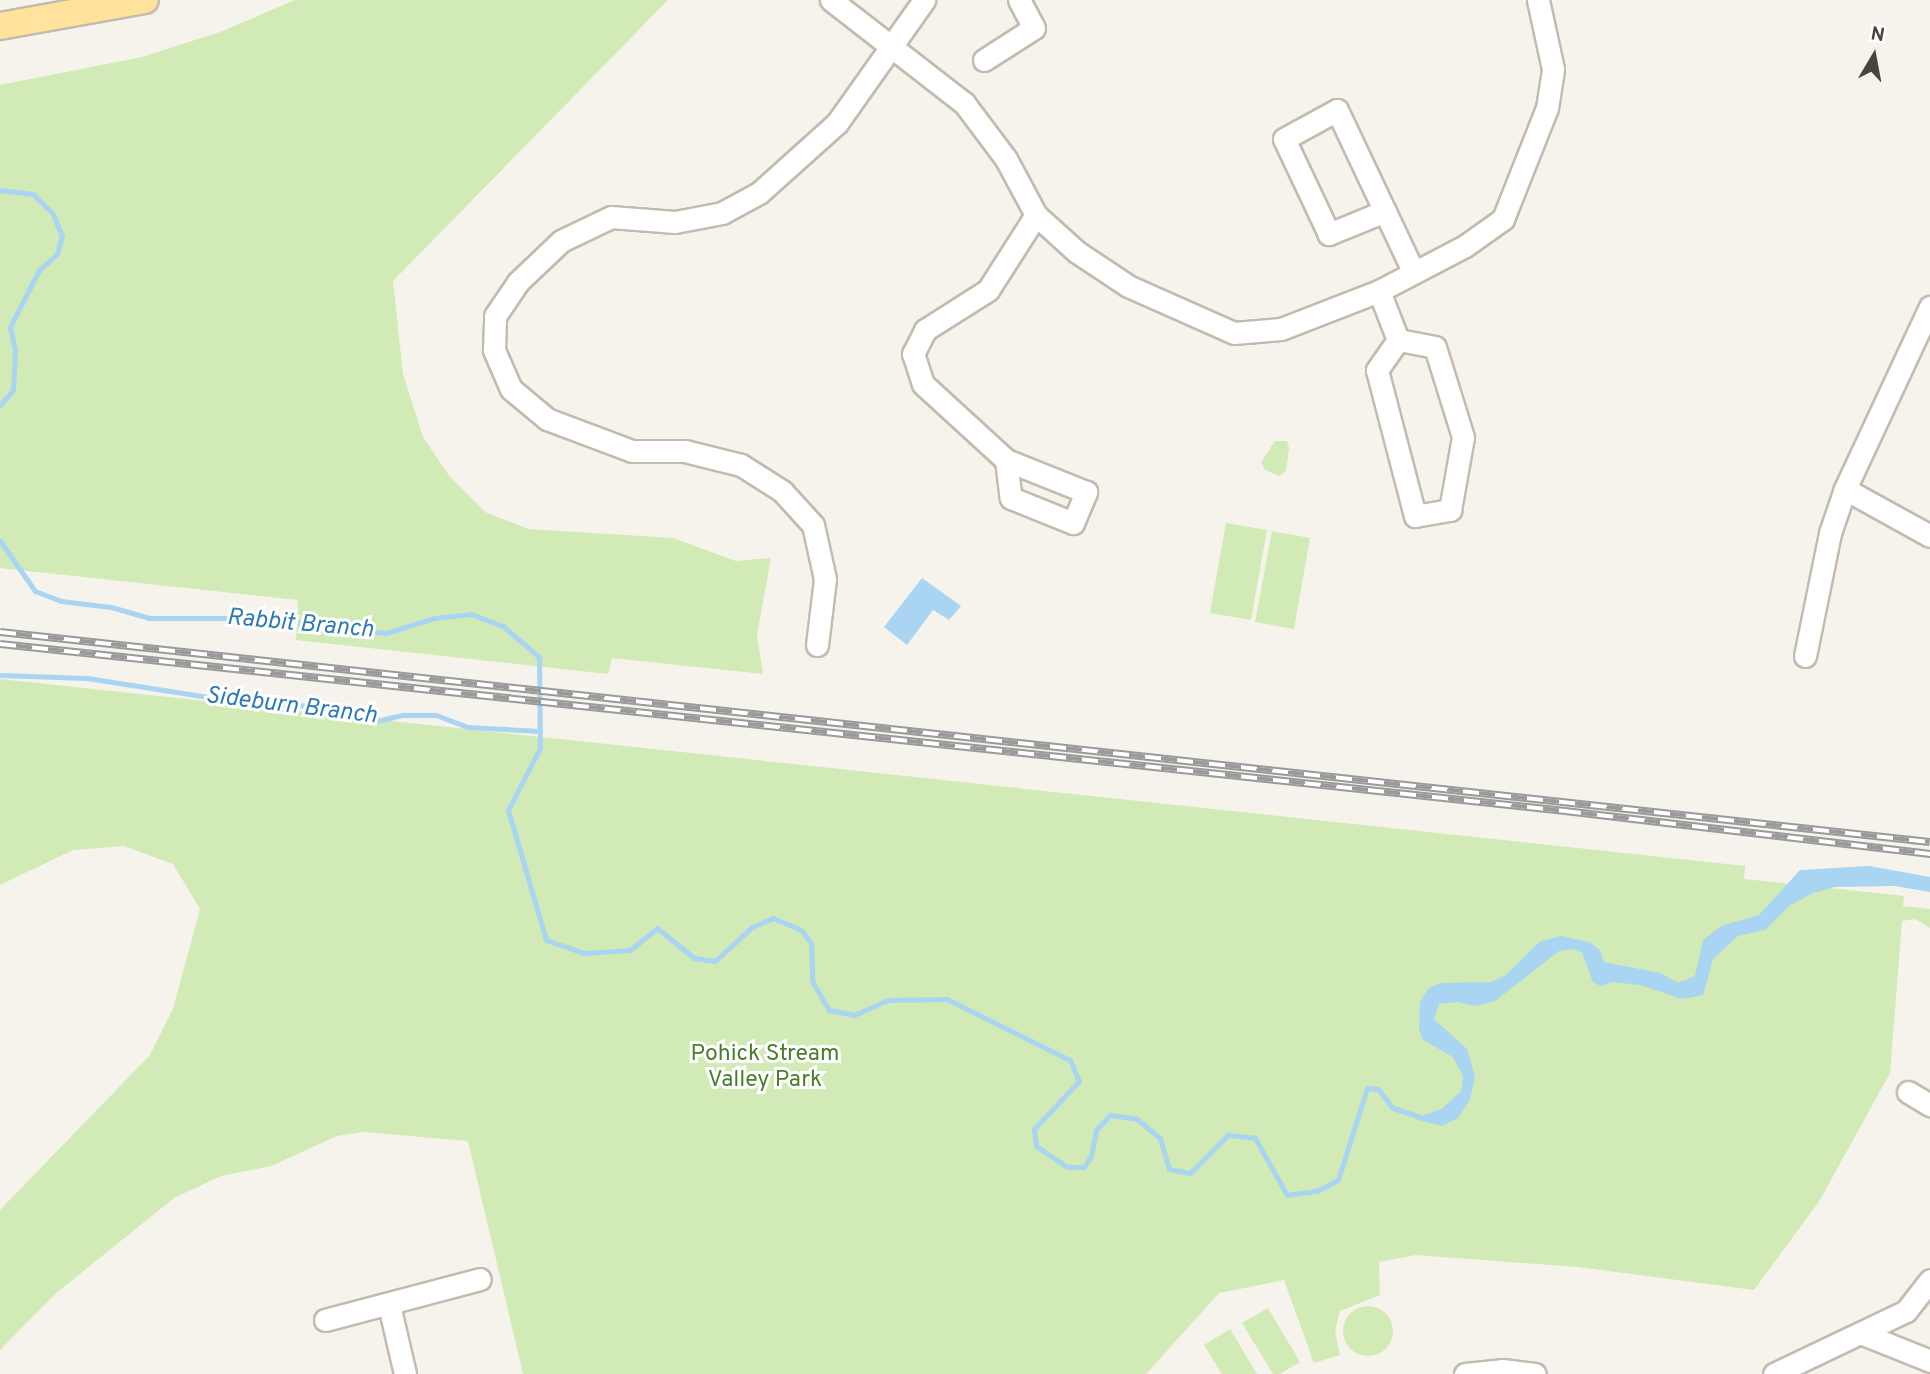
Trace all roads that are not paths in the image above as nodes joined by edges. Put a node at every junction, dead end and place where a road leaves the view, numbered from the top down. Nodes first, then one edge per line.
1 (145, 0) edge
2 (831, 0) edge
3 (924, 0) edge
4 (1019, 0) edge
5 (1538, 0) edge
6 (0, 26) edge
7 (892, 46) junction
8 (984, 61) dead end
9 (1385, 211) junction
10 (1036, 215) junction
11 (1413, 271) junction
12 (1379, 292) junction
13 (1930, 307) edge
14 (1398, 340) junction
15 (1006, 460) dead end
16 (1844, 489) junction
17 (1930, 536) edge
18 (817, 645) dead end
19 (1805, 656) dead end
20 (1908, 1092) dead end
21 (1930, 1105) edge
22 (480, 1279) dead end
23 (1930, 1280) edge
24 (389, 1305) junction
25 (325, 1321) dead end
26 (1863, 1334) junction
27 (1930, 1361) edge
28 (405, 1374) edge
29 (1465, 1374) edge
30 (1535, 1374) edge
31 (1774, 1374) edge

1 - 6 main road
2 - 7 street
3 - 7 street
4 - 8 street
5 - 11 street
7 - 10 street
7 - 18 street
9 - 9 street
9 - 11 street
10 - 12 street
10 - 15 street
11 - 12 street
12 - 14 street
13 - 16 street
14 - 14 street
16 - 17 street
16 - 19 street
20 - 21 street
22 - 24 street
23 - 26 street
24 - 25 street
24 - 28 street
26 - 27 street
26 - 31 street
29 - 30 street

